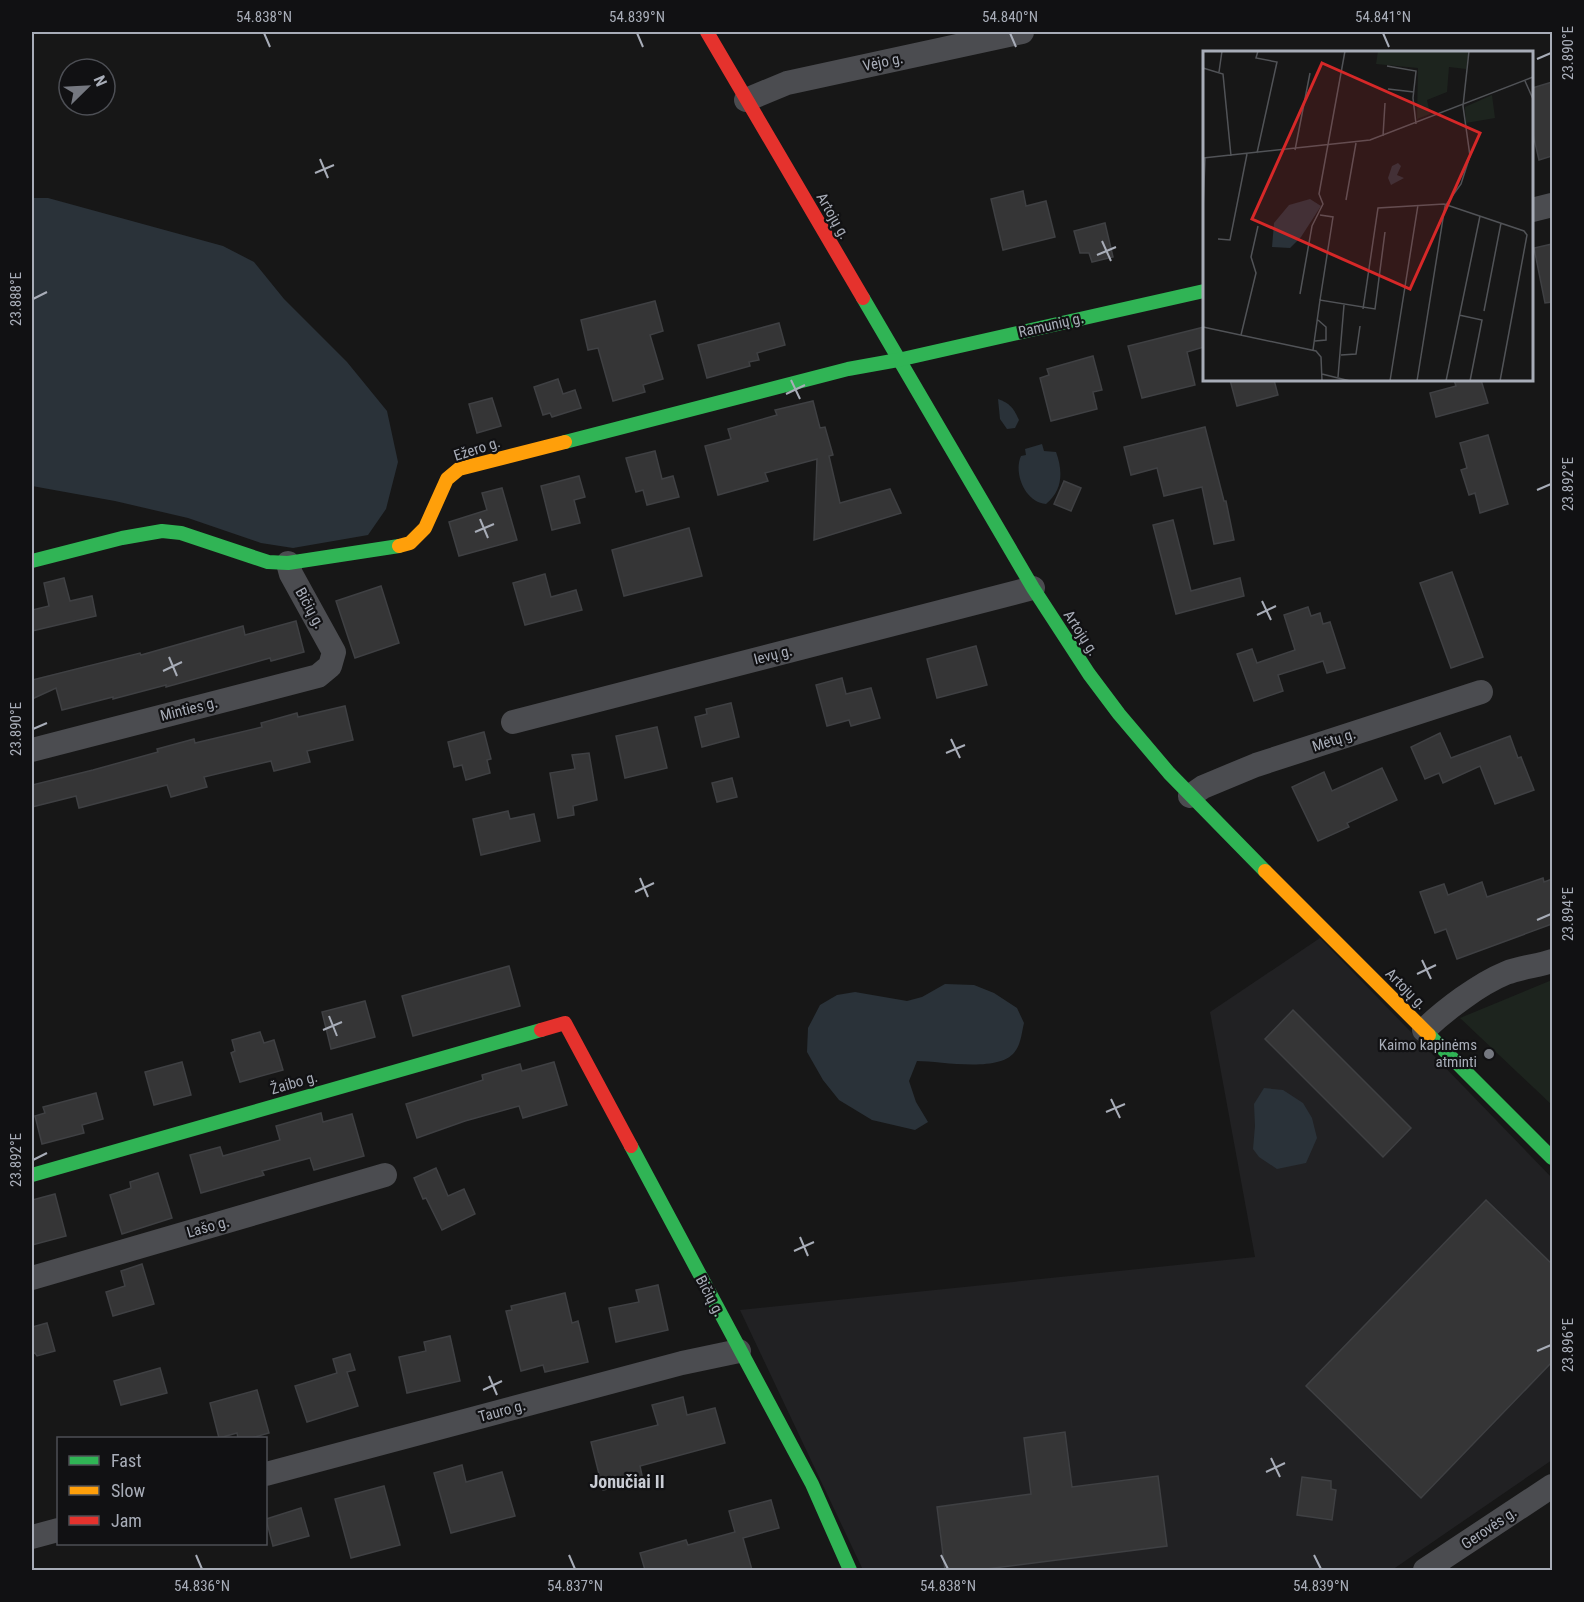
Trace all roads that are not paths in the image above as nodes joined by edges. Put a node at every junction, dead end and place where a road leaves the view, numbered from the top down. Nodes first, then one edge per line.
1 (707, 32) edge
2 (1022, 32) edge
3 (746, 100) junction
4 (1552, 205) edge
5 (1533, 210) edge
6 (1203, 291) edge
7 (898, 360) junction
8 (32, 561) edge
9 (288, 563) junction
10 (1032, 588) junction
11 (334, 652) joint
12 (1481, 692) dead end
13 (513, 722) dead end
14 (32, 750) edge
15 (1190, 796) junction
16 (1552, 961) edge
17 (565, 1023) joint
18 (1424, 1030) junction
19 (1552, 1158) edge
20 (32, 1175) edge
21 (385, 1175) dead end
22 (32, 1278) edge
23 (739, 1351) junction
24 (267, 1474) edge
25 (1552, 1486) edge
26 (57, 1530) edge
27 (32, 1537) edge
28 (850, 1570) edge
29 (1425, 1570) edge

1 - 3 street, Artojų g.
2 - 3 street, Vėjo g.
3 - 7 street, Artojų g.
4 - 5 street
6 - 7 street, Ramunių g.
7 - 9 street, Ežero g.
7 - 10 street, Artojų g.
8 - 9 street, Ežero g.
9 - 11 street, Bičių g.
10 - 13 street, Ievų g.
10 - 15 street, Artojų g.
11 - 14 street, Minties g.
12 - 15 street, Mėtų g.
15 - 18 street, Artojų g.
16 - 18 street
17 - 20 street, Žaibo g.
17 - 23 street, Bičių g.
18 - 19 street, Artojų g.
21 - 22 street, Lašo g.
23 - 24 street, Tauro g.
23 - 28 street, Bičių g.
25 - 29 street, Gerovės g.
26 - 27 street

